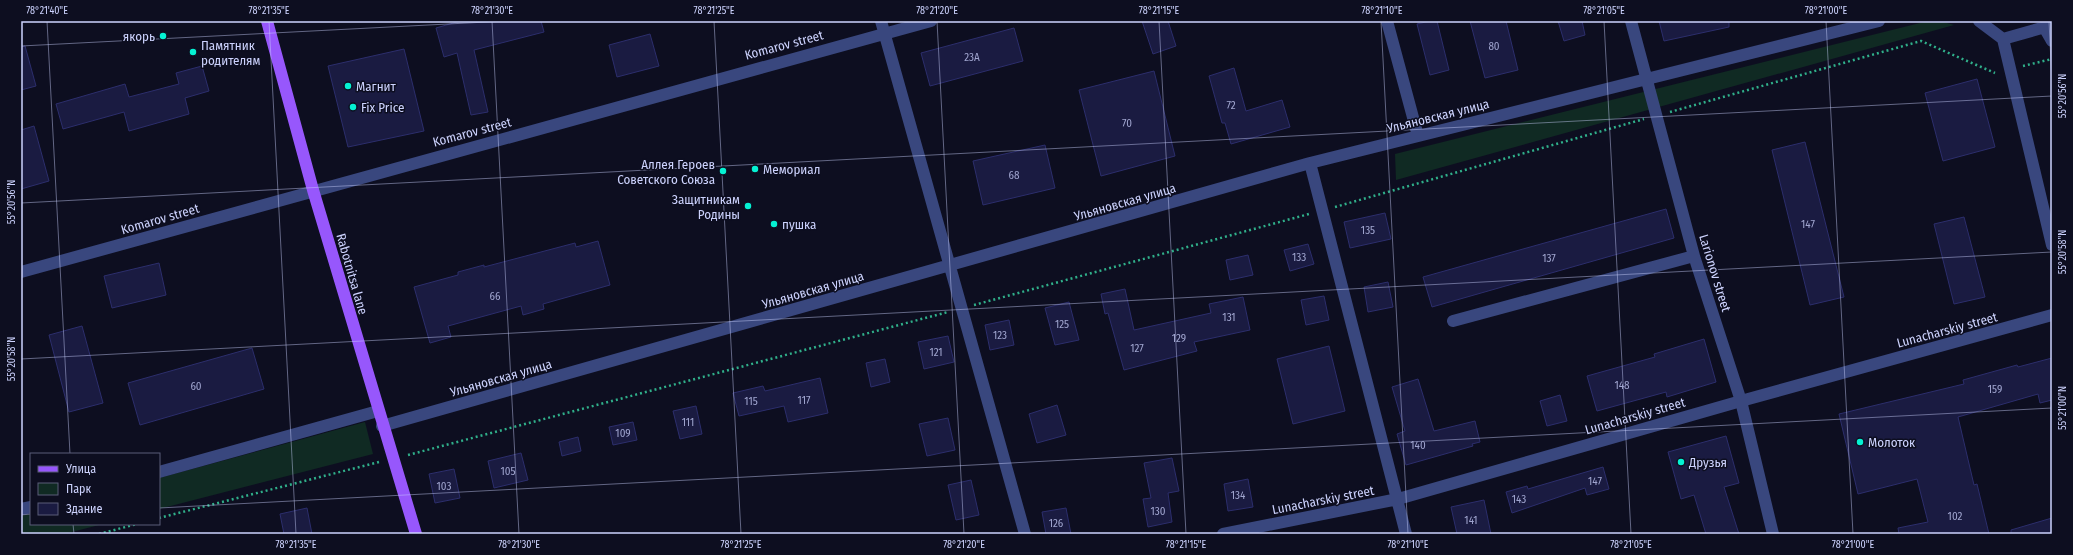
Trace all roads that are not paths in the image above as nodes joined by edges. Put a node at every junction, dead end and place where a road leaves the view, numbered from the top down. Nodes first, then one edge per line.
1 (267, 21) edge
2 (931, 21) edge
3 (1387, 21) edge
4 (1631, 21) edge
5 (1879, 21) edge
6 (1979, 21) edge
7 (2048, 26) edge
8 (883, 27) edge
9 (2003, 39) junction
10 (2052, 41) edge
11 (1646, 78) junction
12 (1418, 136) junction
13 (1310, 163) junction
14 (313, 190) junction
15 (2052, 245) edge
16 (1694, 256) junction
17 (951, 265) junction
18 (21, 272) edge
19 (2052, 316) edge
20 (1453, 321) dead end
21 (1741, 400) junction
22 (378, 411) junction
23 (382, 426) junction
24 (160, 472) edge
25 (1398, 499) junction
26 (416, 534) edge
27 (1025, 534) edge
28 (1223, 534) edge
29 (1406, 534) edge
30 (1773, 534) edge

1 - 14 main road, Rabotnitsa lane
2 - 8 street, Komarov street
3 - 12 street
4 - 11 street, Larionov street
5 - 11 street, Ульяновская улица
6 - 9 street
7 - 9 street
7 - 10 street
8 - 14 street, Komarov street
8 - 17 street
9 - 15 street
11 - 12 street, Ульяновская улица
11 - 16 street, Larionov street
12 - 13 street, Ульяновская улица
13 - 17 street, Ульяновская улица
13 - 25 street
14 - 18 street, Komarov street
14 - 22 main road, Rabotnitsa lane
16 - 20 street
16 - 21 street, Larionov street
17 - 23 street, Ульяновская улица
17 - 27 street
19 - 21 street, Lunacharskiy street
21 - 25 street, Lunacharskiy street
21 - 30 street, Larionov street
22 - 23 main road, Rabotnitsa lane
22 - 24 street
23 - 26 main road, Rabotnitsa lane
25 - 28 street, Lunacharskiy street
25 - 29 street

